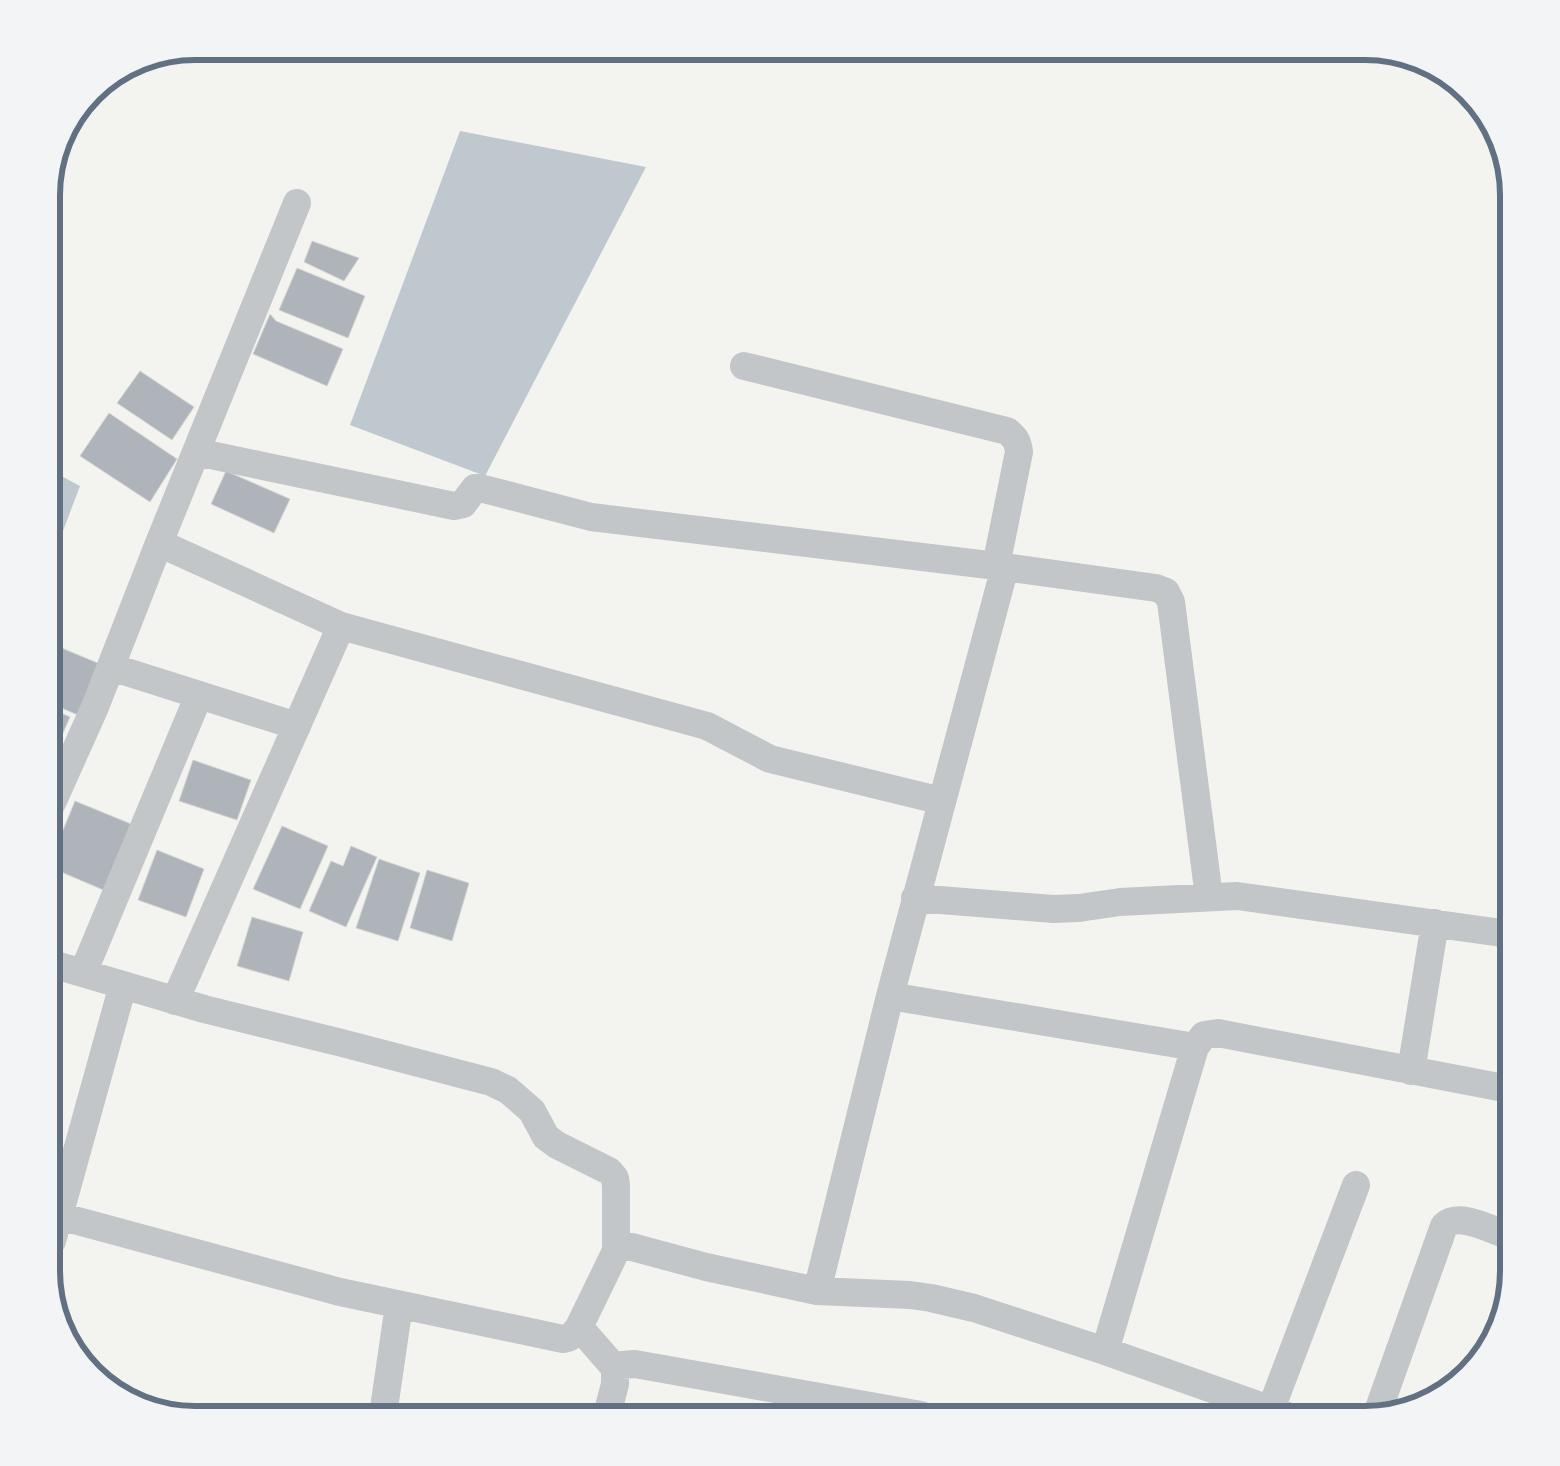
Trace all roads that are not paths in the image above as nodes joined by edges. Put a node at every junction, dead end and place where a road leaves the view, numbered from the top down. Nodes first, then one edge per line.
1 (297, 203) dead end
2 (744, 366) dead end
3 (196, 452) junction
4 (159, 543) junction
5 (1000, 566) junction
6 (341, 626) junction
7 (111, 667) junction
8 (199, 695) junction
9 (297, 726) junction
10 (60, 785) edge
11 (942, 801) junction
12 (1210, 897) junction
13 (916, 898) junction
14 (1435, 923) junction
15 (1500, 933) edge
16 (60, 966) edge
17 (84, 973) junction
18 (123, 985) junction
19 (890, 996) junction
20 (175, 1001) junction
21 (1195, 1047) junction
22 (1411, 1071) junction
23 (1500, 1087) edge
24 (1356, 1185) dead end
25 (60, 1202) edge
26 (60, 1224) edge
27 (1500, 1233) edge
28 (616, 1251) junction
29 (816, 1291) junction
30 (399, 1305) junction
31 (579, 1327) junction
32 (1105, 1351) junction
33 (615, 1368) junction
34 (1380, 1405) edge
35 (384, 1406) edge
36 (609, 1406) edge
37 (871, 1406) edge
38 (1260, 1406) edge
39 (1279, 1406) edge

1 - 3 street
2 - 5 street
3 - 4 street
3 - 5 street
4 - 6 street
4 - 7 street
5 - 11 street
5 - 12 street
6 - 9 street
6 - 11 street
7 - 8 street
7 - 10 street
8 - 9 street
8 - 17 street
9 - 20 street
11 - 13 street
12 - 13 street
12 - 14 street
13 - 19 street
14 - 15 street
14 - 22 street
16 - 17 street
17 - 18 street
18 - 20 street
18 - 25 street
19 - 21 street
19 - 29 street
20 - 28 street
21 - 22 street
21 - 32 street
22 - 23 street
24 - 39 street
26 - 30 street
27 - 34 street
28 - 29 street
28 - 31 street
29 - 32 street
30 - 31 street
30 - 35 street
31 - 33 street
32 - 38 street
33 - 36 street
33 - 37 street

